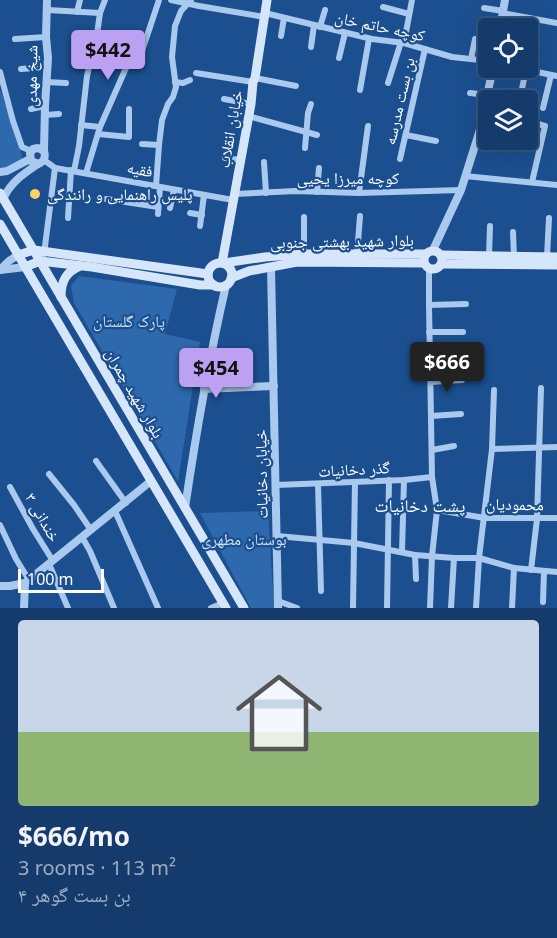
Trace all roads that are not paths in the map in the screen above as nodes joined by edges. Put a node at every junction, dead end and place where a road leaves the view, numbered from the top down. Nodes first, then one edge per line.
1 (47, 0) edge
2 (80, 0) edge
3 (105, 0) edge
4 (159, 0) edge
5 (171, 0) edge
6 (267, 0) edge
7 (412, 0) edge
8 (505, 0) edge
9 (190, 2) edge
10 (383, 7) dead end
11 (484, 8) dead end
12 (48, 10) junction
13 (325, 10) dead end
14 (77, 12) junction
15 (502, 12) junction
16 (100, 13) junction
17 (409, 14) junction
18 (265, 15) junction
19 (284, 18) junction
20 (501, 18) edge
21 (557, 23) edge
22 (317, 26) junction
23 (345, 33) junction
24 (281, 36) dead end
25 (46, 37) junction
26 (15, 39) dead end
27 (369, 39) junction
28 (475, 39) dead end
29 (403, 43) junction
30 (310, 47) dead end
31 (111, 49) dead end
32 (425, 49) junction
33 (138, 58) junction
34 (339, 58) dead end
35 (471, 59) junction
36 (478, 60) edge
37 (47, 67) junction
38 (21, 69) dead end
39 (0, 72) edge
40 (538, 72) edge
41 (196, 73) dead end
42 (554, 76) edge
43 (190, 80) dead end
44 (254, 80) junction
45 (1, 81) edge
46 (46, 82) junction
47 (175, 82) junction
48 (388, 82) dead end
49 (66, 83) dead end
50 (296, 86) dead end
51 (360, 90) dead end
52 (470, 93) dead end
53 (478, 94) edge
54 (224, 99) dead end
55 (251, 104) junction
56 (311, 104) dead end
57 (543, 108) dead end
58 (32, 109) dead end
59 (129, 109) dead end
60 (45, 110) junction
61 (59, 114) dead end
62 (248, 116) junction
63 (538, 124) edge
64 (81, 125) junction
65 (368, 126) dead end
66 (99, 131) junction
67 (306, 132) junction
68 (316, 135) dead end
69 (406, 135) junction
70 (478, 138) edge
71 (436, 141) dead end
72 (142, 144) dead end
73 (475, 144) junction
74 (159, 145) junction
75 (478, 145) edge
76 (305, 148) dead end
77 (30, 155) junction
78 (42, 158) junction
79 (225, 158) dead end
80 (400, 159) dead end
81 (240, 160) junction
82 (264, 162) dead end
83 (55, 168) junction
84 (319, 168) dead end
85 (73, 171) junction
86 (0, 172) edge
87 (86, 173) junction
88 (465, 176) junction
89 (532, 182) junction
90 (557, 185) edge
91 (158, 187) junction
92 (174, 190) junction
93 (461, 190) junction
94 (317, 192) junction
95 (266, 193) junction
96 (359, 193) junction
97 (204, 195) junction
98 (2, 196) edge
99 (234, 197) junction
100 (106, 199) dead end
101 (170, 208) dead end
102 (190, 213) dead end
103 (202, 215) junction
104 (360, 216) dead end
105 (304, 217) dead end
106 (68, 218) dead end
107 (549, 218) dead end
108 (0, 224) edge
109 (200, 226) dead end
110 (490, 226) dead end
111 (513, 232) dead end
112 (34, 250) junction
113 (46, 252) junction
114 (304, 254) junction
115 (18, 255) junction
116 (357, 255) junction
117 (489, 256) junction
118 (514, 257) junction
119 (552, 257) edge
120 (246, 259) junction
121 (432, 259) junction
122 (40, 261) junction
123 (223, 263) junction
124 (81, 265) junction
125 (557, 266) edge
126 (25, 267) junction
127 (271, 267) junction
128 (0, 270) edge
129 (249, 271) junction
130 (208, 274) junction
131 (229, 281) junction
132 (214, 285) junction
133 (61, 297) junction
134 (466, 304) dead end
135 (429, 305) junction
136 (429, 332) junction
137 (463, 332) dead end
138 (457, 354) dead end
139 (430, 355) junction
140 (462, 380) dead end
141 (430, 382) junction
142 (274, 386) junction
143 (541, 388) dead end
144 (204, 389) junction
145 (494, 390) dead end
146 (461, 414) dead end
147 (431, 416) junction
148 (454, 446) dead end
149 (557, 447) edge
150 (539, 448) junction
151 (492, 449) junction
152 (432, 450) junction
153 (96, 461) dead end
154 (49, 474) dead end
155 (432, 477) junction
156 (389, 480) junction
157 (404, 480) junction
158 (151, 481) junction
159 (355, 482) junction
160 (318, 484) junction
161 (276, 485) junction
162 (10, 487) dead end
163 (126, 502) junction
164 (185, 508) junction
165 (437, 510) junction
166 (115, 511) junction
167 (485, 518) junction
168 (557, 518) edge
169 (537, 519) junction
170 (0, 525) edge
171 (91, 530) junction
172 (277, 536) junction
173 (82, 537) junction
174 (319, 540) junction
175 (354, 543) junction
176 (388, 550) junction
177 (402, 552) junction
178 (415, 555) junction
179 (432, 556) junction
180 (454, 558) junction
181 (479, 558) junction
182 (51, 562) junction
183 (514, 568) junction
184 (531, 570) junction
185 (544, 571) junction
186 (557, 572) edge
187 (416, 579) dead end
188 (27, 581) junction
189 (0, 586) edge
190 (321, 591) dead end
191 (543, 602) dead end
192 (278, 604) edge
193 (225, 606) edge
194 (24, 608) edge
195 (68, 608) edge
196 (114, 608) edge
197 (158, 608) edge
198 (211, 608) edge
199 (244, 608) edge
200 (297, 608) edge
201 (353, 608) edge
202 (387, 608) edge
203 (430, 608) edge
204 (451, 608) edge
205 (476, 608) edge
206 (512, 608) edge

1 - 12 street, شیخ مهدی
2 - 14 street
3 - 16 street
4 - 33 street
5 - 9 street, کوچه حاتم خان
6 - 18 main road, خیابان انقلاب
7 - 17 street
8 - 15 street
9 - 18 street, کوچه حاتم خان
9 - 47 street
10 - 17 street
11 - 15 street
12 - 14 street
12 - 25 street, شیخ مهدی
13 - 22 street
14 - 16 street
15 - 20 street
15 - 21 street
16 - 64 street
17 - 29 street
18 - 19 street, کوچه حاتم خان
18 - 44 main road, خیابان انقلاب
19 - 22 street, کوچه حاتم خان
19 - 24 street
22 - 23 street, کوچه حاتم خان
22 - 30 street
23 - 27 street, کوچه حاتم خان
23 - 34 street
25 - 26 street
25 - 37 street, شیخ مهدی
27 - 29 street, کوچه حاتم خان
27 - 51 street
28 - 35 street
29 - 32 street, کوچه حاتم خان
29 - 48 street
31 - 33 street
32 - 35 street, کوچه حاتم خان
32 - 69 street, بن بست مدرسه
33 - 66 street
35 - 36 street, کوچه حاتم خان
37 - 38 street
37 - 46 street, شیخ مهدی
39 - 45 street
40 - 42 street
41 - 44 street
42 - 57 street
43 - 47 street
44 - 50 street
44 - 55 main road, خیابان انقلاب
45 - 77 street
46 - 49 street
46 - 60 street, شیخ مهدی
47 - 74 street
52 - 53 street
54 - 55 street
55 - 62 main road, خیابان انقلاب
56 - 67 street
58 - 60 street
59 - 66 street
60 - 61 street
60 - 78 street, شیخ مهدی
62 - 67 street
62 - 81 main road, خیابان انقلاب
63 - 89 street
64 - 66 street
64 - 85 street
65 - 96 street
66 - 87 street
67 - 68 street
67 - 76 street
69 - 71 street
69 - 80 street, بن بست مدرسه
70 - 73 street
72 - 74 street
73 - 75 street
73 - 88 street
74 - 91 street
77 - 78 street
77 - 78 street
77 - 86 street
78 - 83 street, فقیه
78 - 98 street
79 - 81 street
81 - 99 main road, خیابان انقلاب
82 - 95 street
83 - 85 street, فقیه
83 - 113 street
84 - 94 street
85 - 87 street, فقیه
85 - 106 street
87 - 91 street, فقیه
88 - 89 street
88 - 93 street
89 - 90 street
91 - 92 street, فقیه
91 - 100 street
92 - 97 street, فقیه
92 - 101 street
93 - 96 street, کوچه میرزا یحیی
93 - 121 street
94 - 95 street, کوچه میرزا یحیی
94 - 96 street, کوچه میرزا یحیی
95 - 99 street, کوچه میرزا یحیی
97 - 99 street, فقیه
97 - 103 street
98 - 112 main road, بلوار شهید چمران
99 - 123 main road, خیابان انقلاب
102 - 103 street
103 - 109 street
104 - 116 street
105 - 114 street
107 - 119 street
108 - 115 main road, بلوار شهید چمران
110 - 117 street
111 - 118 street
112 - 113 main road
112 - 115 main road
112 - 122 main road, بلوار شهید چمران
113 - 122 street
113 - 130 main road
114 - 116 main road, بلوار شهید بهشتی جنوبی
114 - 120 main road, بلوار شهید بهشتی جنوبی
115 - 126 main road, بلوار شهید چمران
115 - 128 street
116 - 121 main road, بلوار شهید بهشتی جنوبی
117 - 118 main road, بلوار شهید بهشتی جنوبی
117 - 121 main road, بلوار شهید بهشتی جنوبی
118 - 119 main road, بلوار شهید بهشتی جنوبی
120 - 123 main road, بلوار شهید بهشتی جنوبی
120 - 129 main road
121 - 125 main road, بلوار شهید بهشتی جنوبی
121 - 127 main road, بلوار شهید بهشتی جنوبی
121 - 135 street
122 - 124 main road
122 - 126 main road
122 - 133 main road, بلوار شهید چمران
123 - 130 main road
123 - 131 main road
124 - 132 main road
124 - 133 main road
126 - 128 street
126 - 158 main road, بلوار شهید چمران
127 - 129 main road, بلوار شهید بهشتی جنوبی
127 - 142 street, خیابان دخانیات
129 - 131 main road, بلوار شهید بهشتی جنوبی
130 - 132 main road
131 - 132 main road
131 - 144 street
133 - 164 main road, بلوار شهید چمران
134 - 135 street
135 - 136 street
136 - 137 street
136 - 139 street
138 - 139 street
139 - 141 street
140 - 141 street
141 - 147 street
142 - 144 street
142 - 161 street, خیابان دخانیات
143 - 150 street
144 - 164 street
145 - 151 street
146 - 147 street
147 - 152 street
148 - 152 street
149 - 150 street
150 - 151 street
150 - 169 street
151 - 167 street
152 - 155 street
153 - 163 street
154 - 171 street
155 - 157 street, گذر دخانیات
155 - 165 street
156 - 157 street, گذر دخانیات
156 - 159 street, گذر دخانیات
156 - 176 street
157 - 177 street
158 - 163 street
158 - 193 main road, بلوار شهید چمران
159 - 160 street, گذر دخانیات
159 - 175 street
160 - 161 street, گذر دخانیات
160 - 174 street
161 - 172 street, خیابان دخانیات
162 - 182 street, خندانی ۳
163 - 166 street
164 - 199 main road, بلوار شهید چمران
165 - 167 street, محمودیان
165 - 179 street
166 - 171 street
166 - 197 street
167 - 169 street, محمودیان
167 - 181 street
168 - 169 street, محمودیان
169 - 184 street
170 - 188 street
171 - 173 street
172 - 174 street
172 - 192 street, خیابان دخانیات
173 - 182 street
173 - 196 street
174 - 175 street
174 - 190 street
175 - 176 street
175 - 201 street
176 - 177 street
176 - 202 street
177 - 178 street
178 - 179 street
178 - 187 street
179 - 180 street
179 - 203 street
180 - 181 street
180 - 204 street
181 - 183 street
181 - 205 street
182 - 188 street
182 - 195 street, خندانی ۳
183 - 184 street
183 - 206 street
184 - 185 street
185 - 186 street
185 - 191 street
188 - 189 street
188 - 194 street
192 - 200 street
193 - 198 street

